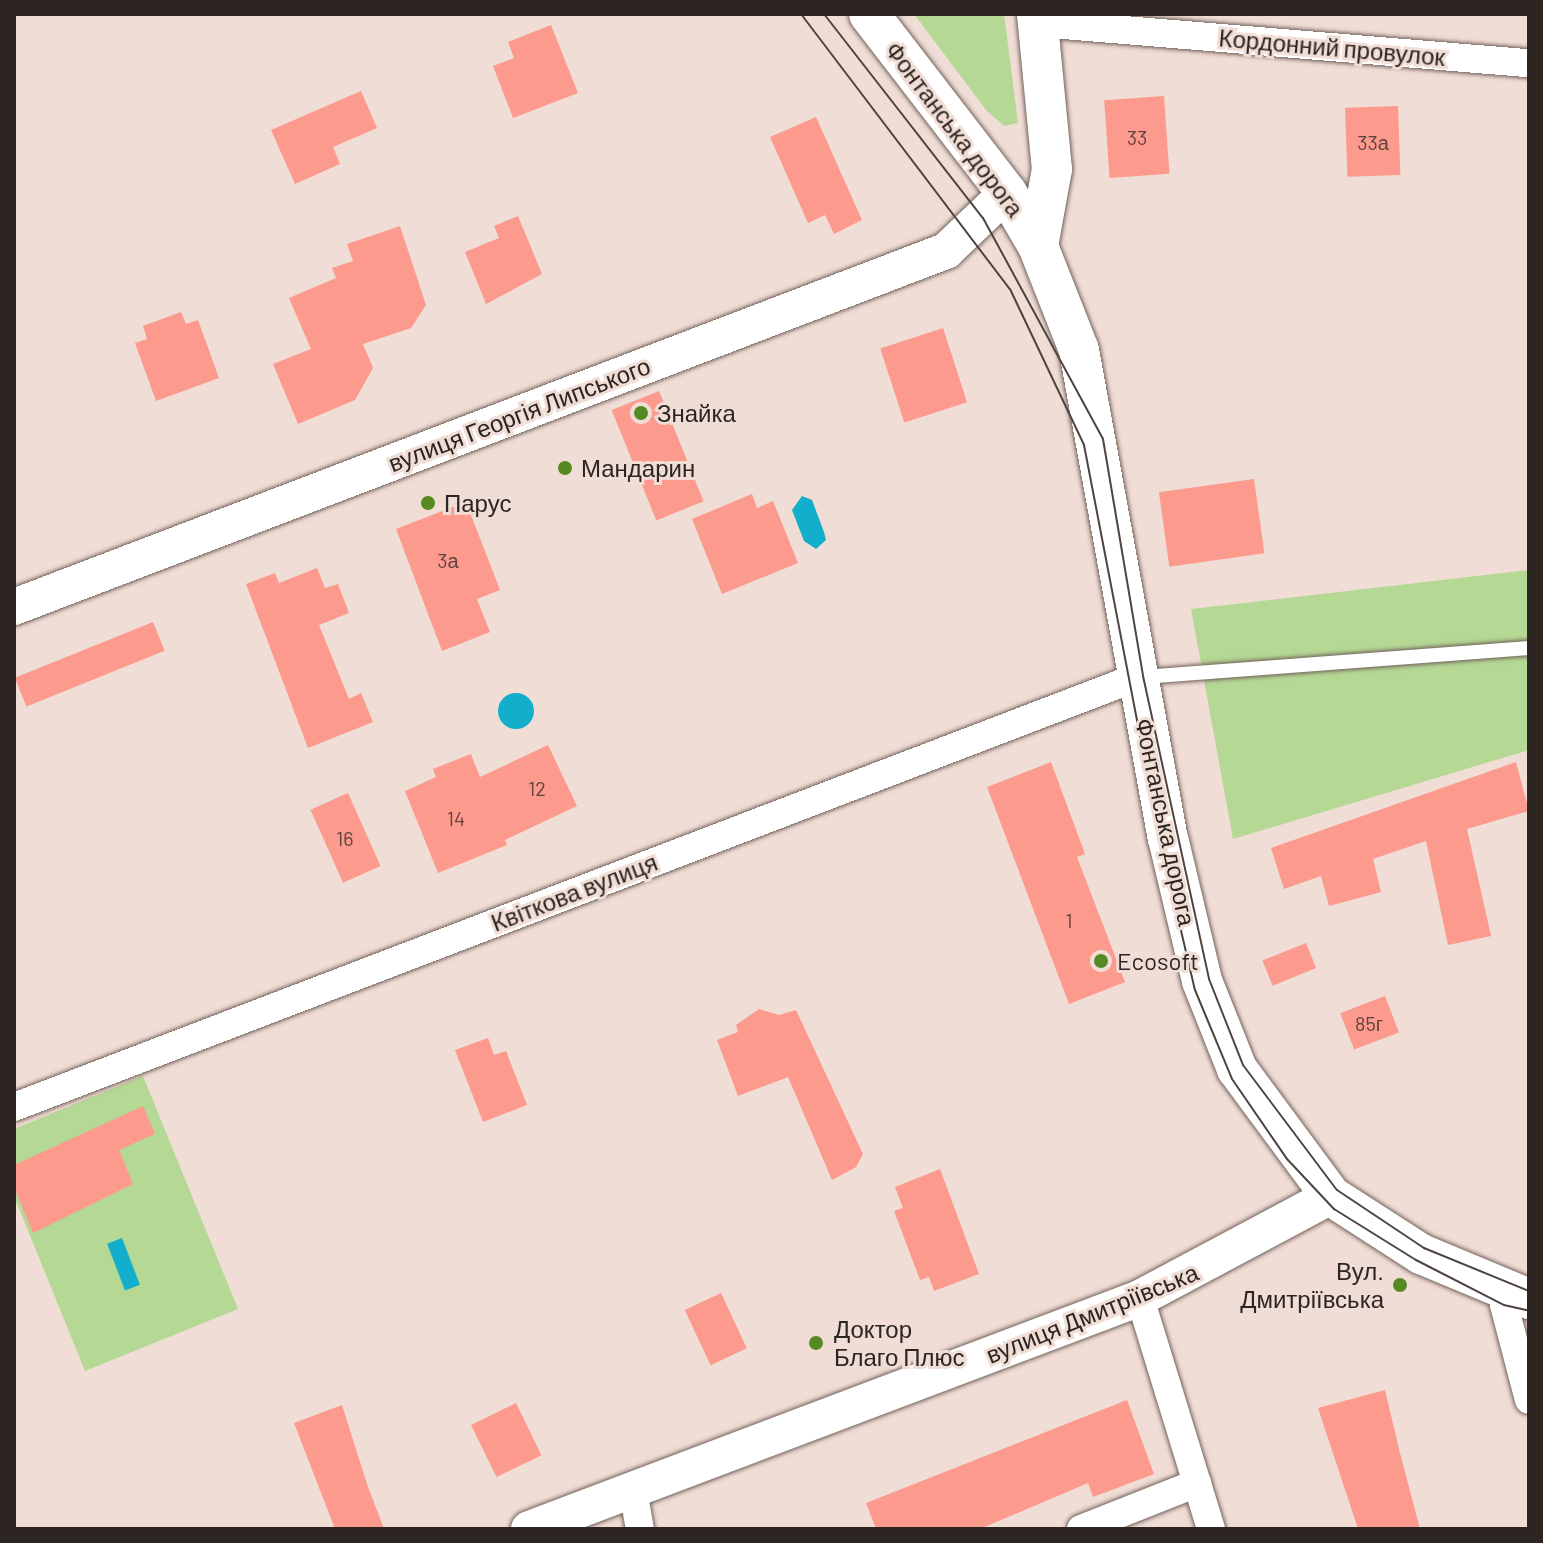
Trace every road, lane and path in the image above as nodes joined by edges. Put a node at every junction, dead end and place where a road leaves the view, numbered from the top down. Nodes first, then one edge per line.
1 (869, 14) edge
2 (1038, 18) edge
3 (1529, 63) edge
4 (983, 162) junction
5 (1052, 169) junction
6 (1007, 193) junction
7 (1038, 246) junction
8 (14, 607) edge
9 (1529, 648) edge
10 (1135, 678) junction
11 (14, 1107) edge
12 (1331, 1196) junction
13 (1518, 1296) edge
14 (1140, 1298) junction
15 (1529, 1400) edge
16 (1197, 1483) junction
17 (633, 1490) junction
18 (529, 1529) edge
19 (640, 1529) edge
20 (1081, 1529) edge
21 (1211, 1529) edge

1 - 4 main road, Фонтанська дорога
2 - 3 street, Кордонний провулок
2 - 5 main road, Фонтанська дорога
4 - 5 main road
4 - 6 main road, Фонтанська дорога
5 - 7 main road, Фонтанська дорога
6 - 7 main road, Фонтанська дорога
6 - 8 street, вулиця Георгія Липського
7 - 10 main road, Фонтанська дорога
9 - 10 lane
10 - 11 street, Квіткова вулиця
10 - 12 main road, Фонтанська дорога
12 - 13 main road, Фонтанська дорога
12 - 14 street, вулиця Дмитріївська
13 - 15 street
14 - 16 street
14 - 17 street, вулиця Дмитріївська
16 - 20 street
16 - 21 street
17 - 18 street, вулиця Дмитріївська
17 - 19 street

